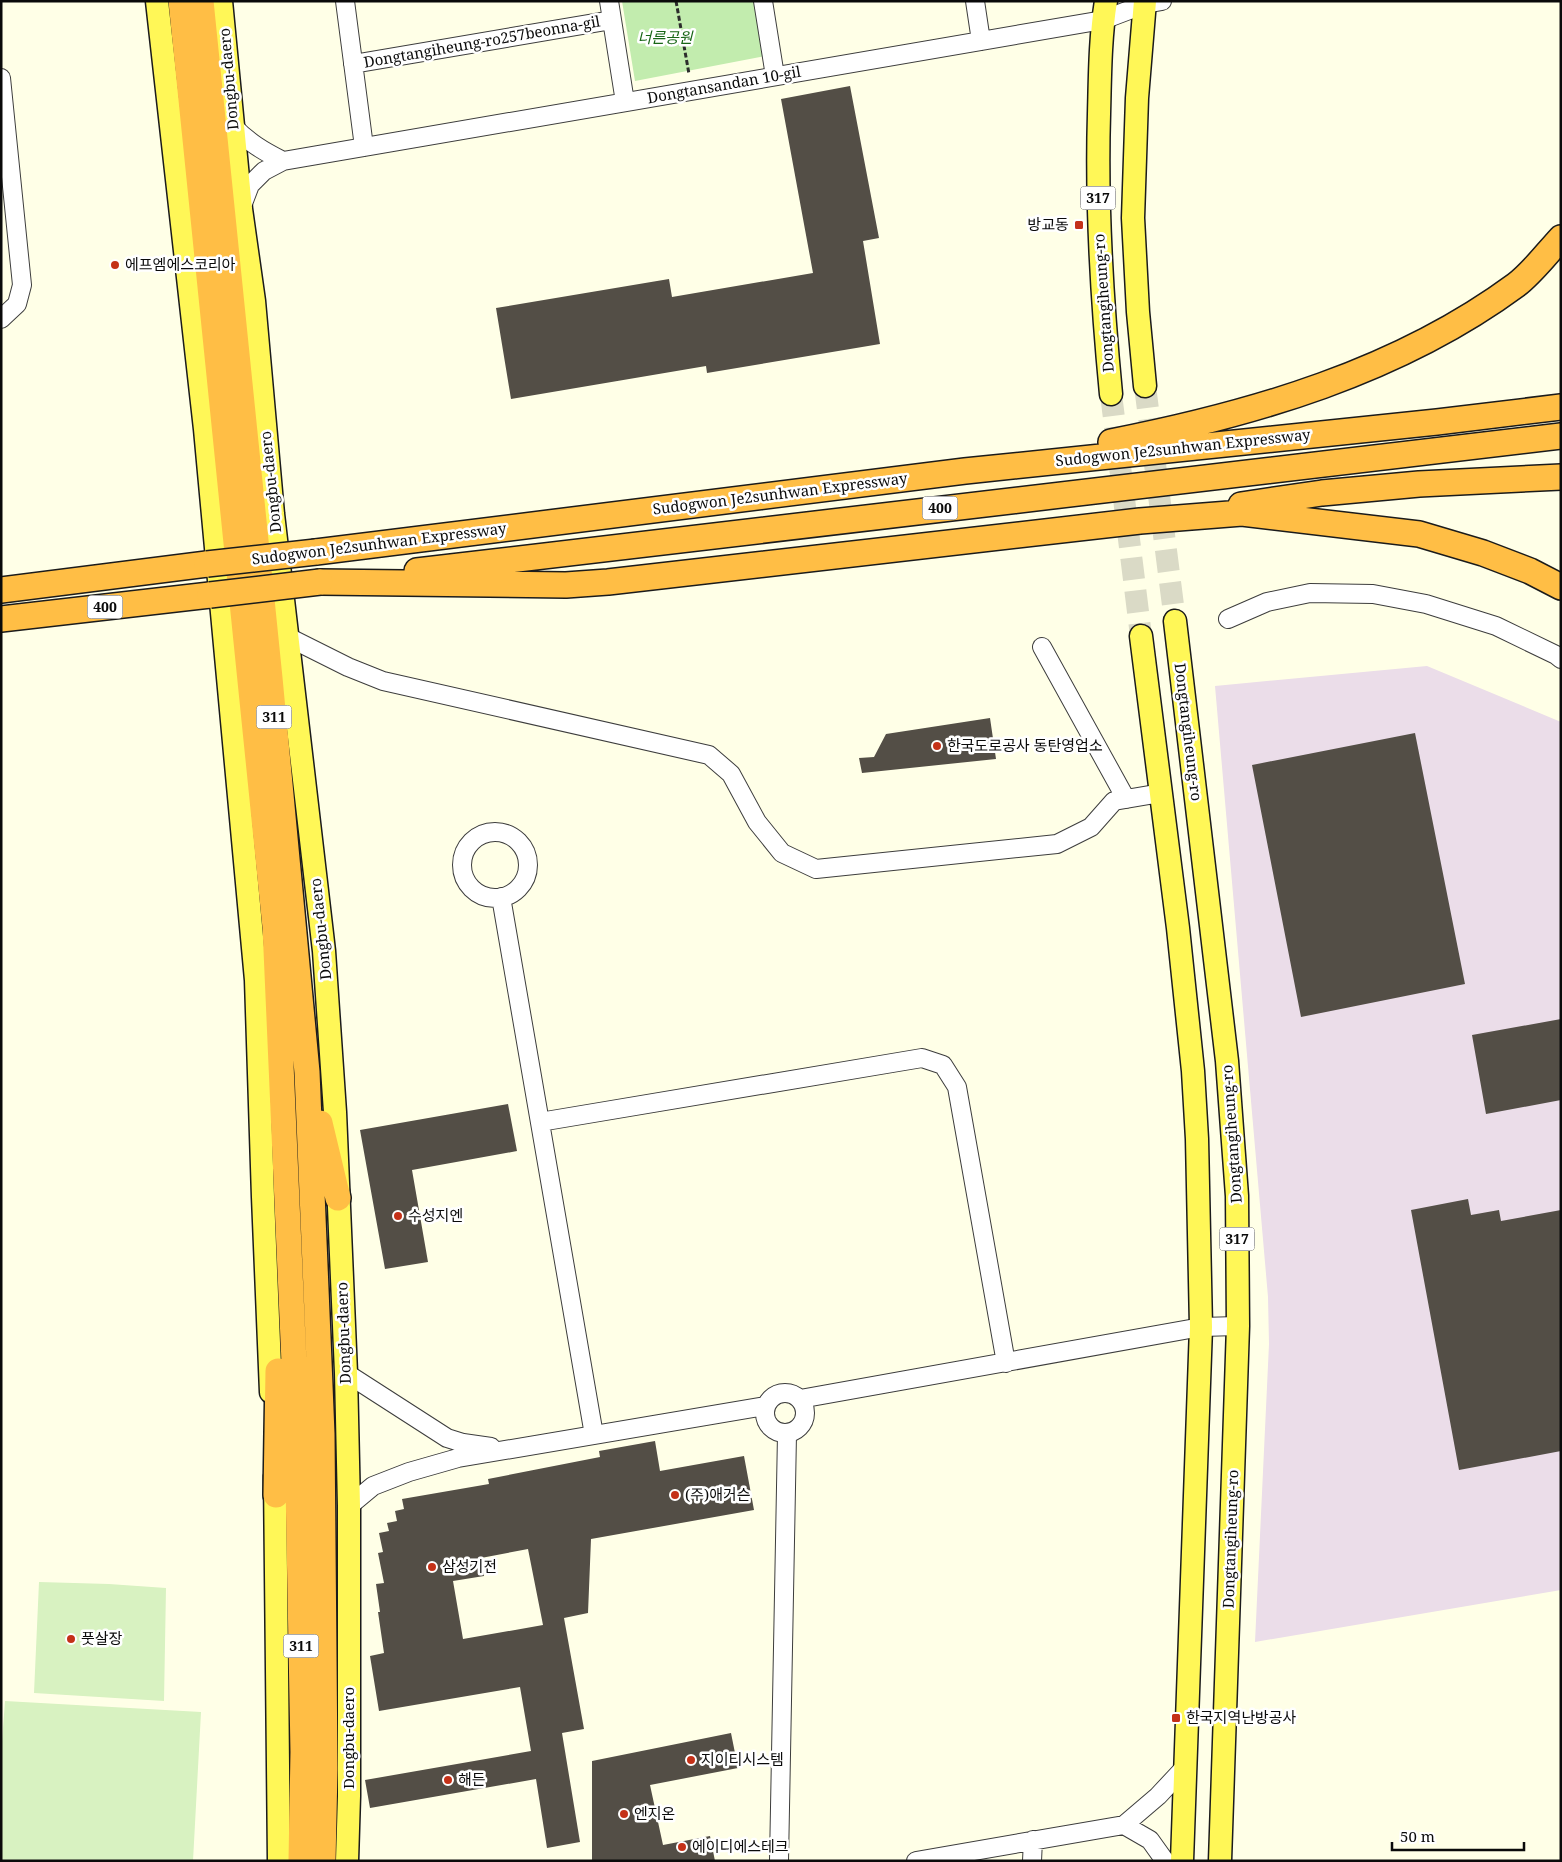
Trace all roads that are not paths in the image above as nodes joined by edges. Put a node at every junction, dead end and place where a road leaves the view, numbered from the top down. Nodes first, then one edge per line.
1 (157, 1) edge
2 (181, 1) edge
3 (201, 1) edge
4 (222, 1) edge
5 (345, 1) edge
6 (608, 1) edge
7 (763, 1) edge
8 (975, 1) edge
9 (1151, 2) edge
10 (1105, 11) edge
11 (612, 20) junction
12 (981, 41) junction
13 (352, 64) junction
14 (775, 76) junction
15 (1, 78) edge
16 (625, 102) junction
17 (233, 126) junction
18 (364, 147) junction
19 (283, 161) junction
20 (241, 209) junction
21 (1561, 238) edge
22 (1561, 245) edge
23 (1518, 284) junction
24 (1, 319) edge
25 (1145, 386) tunnel mouth
26 (1111, 394) tunnel mouth
27 (1561, 407) edge
28 (1561, 436) edge
29 (965, 471) junction
30 (1561, 477) edge
31 (1140, 521) junction
32 (320, 582) junction
33 (1561, 587) edge
34 (1, 590) edge
35 (1, 619) edge
36 (1228, 619) dead end
37 (1174, 621) tunnel mouth
38 (1141, 636) tunnel mouth
39 (288, 638) junction
40 (1042, 647) dead end
41 (1561, 659) edge
42 (1161, 794) junction
43 (1126, 799) junction
44 (501, 897) dead end
45 (280, 1031) junction
46 (307, 1072) junction
47 (540, 1122) junction
48 (338, 1198) junction
49 (1238, 1326) junction
50 (1201, 1327) junction
51 (1006, 1363) junction
52 (346, 1373) junction
53 (800, 1399) junction
54 (765, 1406) junction
55 (594, 1434) junction
56 (787, 1434) junction
57 (506, 1450) junction
58 (276, 1495) junction
59 (349, 1506) junction
60 (1186, 1765) junction
61 (1124, 1824) junction
62 (1033, 1840) junction
63 (279, 1861) edge
64 (301, 1861) edge
65 (323, 1861) edge
66 (346, 1861) edge
67 (779, 1861) edge
68 (916, 1861) edge
69 (1032, 1861) edge
70 (1164, 1861) edge
71 (1182, 1861) edge
72 (1220, 1861) edge

1 - 58 main road
2 - 45 highway, 311
3 - 46 highway, Dongbu-daero / 311
4 - 17 main road, Dongbu-daero
5 - 13 street
6 - 11 street, Dongtangiheung-ro257beonna-gil
7 - 14 street
8 - 12 street
9 - 10 street, Dongtansandan 10-gil
9 - 25 main road, 317
10 - 12 street, Dongtansandan 10-gil
10 - 26 main road, Dongtangiheung-ro / 317
11 - 13 street, Dongtangiheung-ro257beonna-gil
11 - 16 street, Dongtangiheung-ro257beonna-gil
12 - 14 street, Dongtansandan 10-gil
13 - 18 street
14 - 16 street, Dongtansandan 10-gil
15 - 24 street
16 - 18 street, Dongtansandan 10-gil
17 - 19 street
17 - 20 main road, Dongbu-daero
18 - 19 street, Dongtansandan 10-gil
19 - 20 street
20 - 39 main road, Dongbu-daero
21 - 23 highway
22 - 23 highway
23 - 29 highway
27 - 29 highway, Sudogwon Je2sunhwan Expressway / 400
28 - 32 highway, Sudogwon Je2sunhwan Expressway / 400
29 - 34 highway, Sudogwon Je2sunhwan Expressway / 400, bridge
30 - 31 highway
31 - 32 highway
31 - 33 highway
32 - 35 highway, Sudogwon Je2sunhwan Expressway / 400, bridge
36 - 41 street
37 - 49 main road, Dongtangiheung-ro / 317
38 - 42 main road, 317
39 - 43 street
39 - 48 main road, Dongbu-daero
40 - 43 street
42 - 43 street
42 - 50 main road, 317
44 - 47 street
45 - 58 highway
45 - 64 highway, 311
46 - 48 highway
46 - 65 highway, Dongbu-daero / 311
47 - 51 street
47 - 55 street
48 - 52 main road, Dongbu-daero
49 - 50 street
49 - 72 main road, Dongtangiheung-ro / 317
50 - 51 street
50 - 60 main road, 317
51 - 53 street
52 - 57 street
52 - 59 main road, Dongbu-daero
53 - 54 street
53 - 56 street
54 - 55 street
54 - 56 street
55 - 57 street
56 - 67 street
57 - 59 street
58 - 63 main road
59 - 66 main road, Dongbu-daero
60 - 61 street
60 - 71 main road, 317
61 - 62 street
61 - 70 street
62 - 68 street
62 - 69 street

